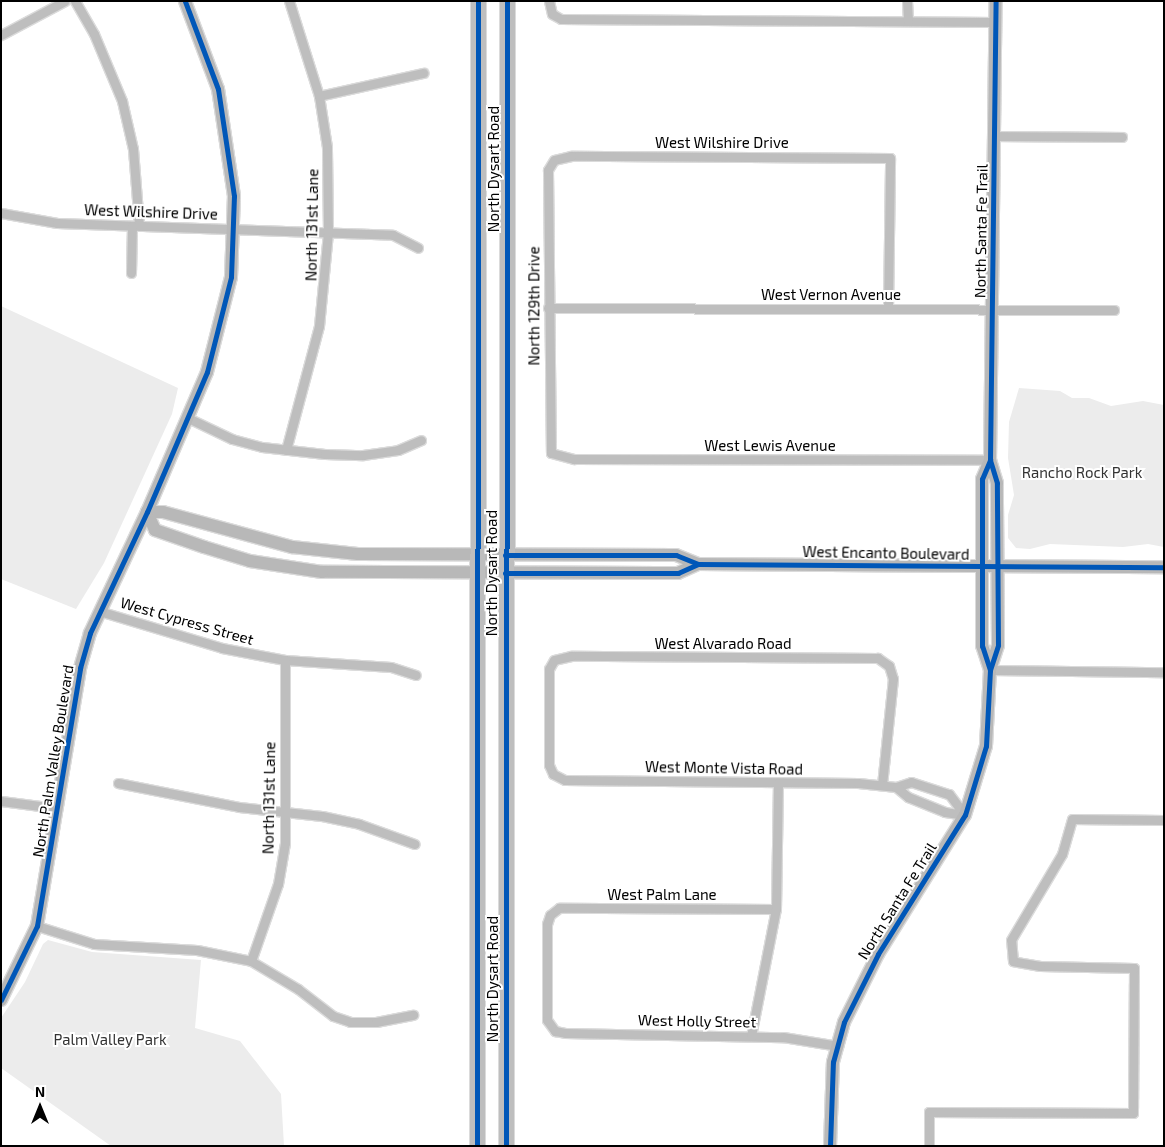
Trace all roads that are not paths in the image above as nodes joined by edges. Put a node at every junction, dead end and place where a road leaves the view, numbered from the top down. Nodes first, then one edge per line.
1 (65, 1) edge
2 (75, 1) edge
3 (185, 1) edge
4 (290, 1) edge
5 (478, 1) edge
6 (507, 1) edge
7 (549, 1) edge
8 (907, 1) edge
9 (996, 1) edge
10 (908, 20) junction
11 (995, 22) junction
12 (1, 35) edge
13 (423, 73) dead end
14 (319, 96) junction
15 (994, 136) junction
16 (1122, 137) dead end
17 (554, 160) joint
18 (1, 213) edge
19 (135, 226) junction
20 (234, 228) junction
21 (328, 232) junction
22 (418, 248) dead end
23 (131, 273) dead end
24 (548, 308) junction
25 (888, 309) junction
26 (992, 310) junction
27 (1114, 310) dead end
28 (188, 418) junction
29 (421, 440) dead end
30 (286, 450) junction
31 (551, 453) joint
32 (990, 460) junction
33 (147, 512) junction
34 (478, 555) junction
35 (505, 555) junction
36 (698, 564) junction
37 (982, 566) junction
38 (998, 566) junction
39 (1164, 568) edge
40 (505, 573) junction
41 (478, 574) junction
42 (100, 610) junction
43 (285, 660) junction
44 (990, 670) junction
45 (1164, 672) edge
46 (416, 675) dead end
47 (554, 774) joint
48 (118, 783) dead end
49 (778, 783) junction
50 (882, 785) junction
51 (896, 787) junction
52 (1, 801) edge
53 (56, 808) junction
54 (284, 811) junction
55 (965, 815) junction
56 (1164, 820) edge
57 (415, 844) dead end
58 (776, 909) junction
59 (37, 926) junction
60 (251, 960) junction
61 (1, 1000) edge
62 (414, 1015) dead end
63 (555, 1031) joint
64 (751, 1036) junction
65 (838, 1046) junction
66 (477, 1146) edge
67 (506, 1146) edge
68 (830, 1146) edge
69 (929, 1146) edge

1 - 12 street
2 - 19 street
3 - 20 street, North Palm Valley Boulevard
4 - 14 street, North 131st Lane
5 - 34 main road, North Dysart Road
6 - 35 main road, North Dysart Road
7 - 10 street
8 - 10 street
9 - 11 street, North Santa Fe Trail
10 - 11 street
11 - 15 street, North Santa Fe Trail
13 - 14 street
14 - 21 street, North 131st Lane
15 - 16 street
15 - 26 street, North Santa Fe Trail
17 - 24 street, North 129th Drive
17 - 25 street, West Wilshire Drive
18 - 19 street, West Wilshire Drive
19 - 20 street, West Wilshire Drive
19 - 23 street
20 - 21 street, West Wilshire Drive
20 - 28 street, North Palm Valley Boulevard
21 - 22 street, West Wilshire Drive
21 - 30 street, North 131st Lane
24 - 25 street, West Vernon Avenue
24 - 31 street, North 129th Drive
25 - 26 street, West Vernon Avenue
26 - 27 street, West Vernon Avenue
26 - 32 street, North Santa Fe Trail
28 - 30 street
28 - 33 street, North Palm Valley Boulevard
29 - 30 street
31 - 32 street, West Lewis Avenue
32 - 37 street, North Santa Fe Trail
32 - 38 street, North Santa Fe Trail
33 - 34 street, West Encanto Boulevard
33 - 41 street, West Encanto Boulevard
33 - 42 street, North Palm Valley Boulevard
34 - 35 street, West Encanto Boulevard
34 - 41 main road, North Dysart Road
35 - 36 street, West Encanto Boulevard
35 - 40 main road, North Dysart Road
36 - 37 street, West Encanto Boulevard
36 - 40 street, West Encanto Boulevard
37 - 38 street, West Encanto Boulevard
37 - 44 street, North Santa Fe Trail
38 - 39 street, West Encanto Boulevard
38 - 44 street, North Santa Fe Trail
40 - 41 street, West Encanto Boulevard
40 - 67 main road, North Dysart Road
41 - 66 main road, North Dysart Road
42 - 43 street, West Cypress Street
42 - 53 street, North Palm Valley Boulevard
43 - 46 street, West Cypress Street
43 - 54 street, North 131st Lane
44 - 45 street
44 - 55 street, North Santa Fe Trail
47 - 49 street, West Monte Vista Road
47 - 50 street, West Alvarado Road
48 - 54 street
49 - 50 street, West Monte Vista Road
49 - 58 street
50 - 51 street, West Monte Vista Road
51 - 55 street, West Monte Vista Road
51 - 55 street, West Monte Vista Road
52 - 53 street
53 - 59 street, North Palm Valley Boulevard
54 - 57 street
54 - 60 street, North 131st Lane
55 - 65 street, North Santa Fe Trail
56 - 69 street
58 - 63 street, West Palm Lane
58 - 64 street
59 - 60 street
59 - 61 street, North Palm Valley Boulevard
60 - 62 street
63 - 64 street, West Holly Street
64 - 65 street, West Holly Street
65 - 68 street, North Santa Fe Trail

